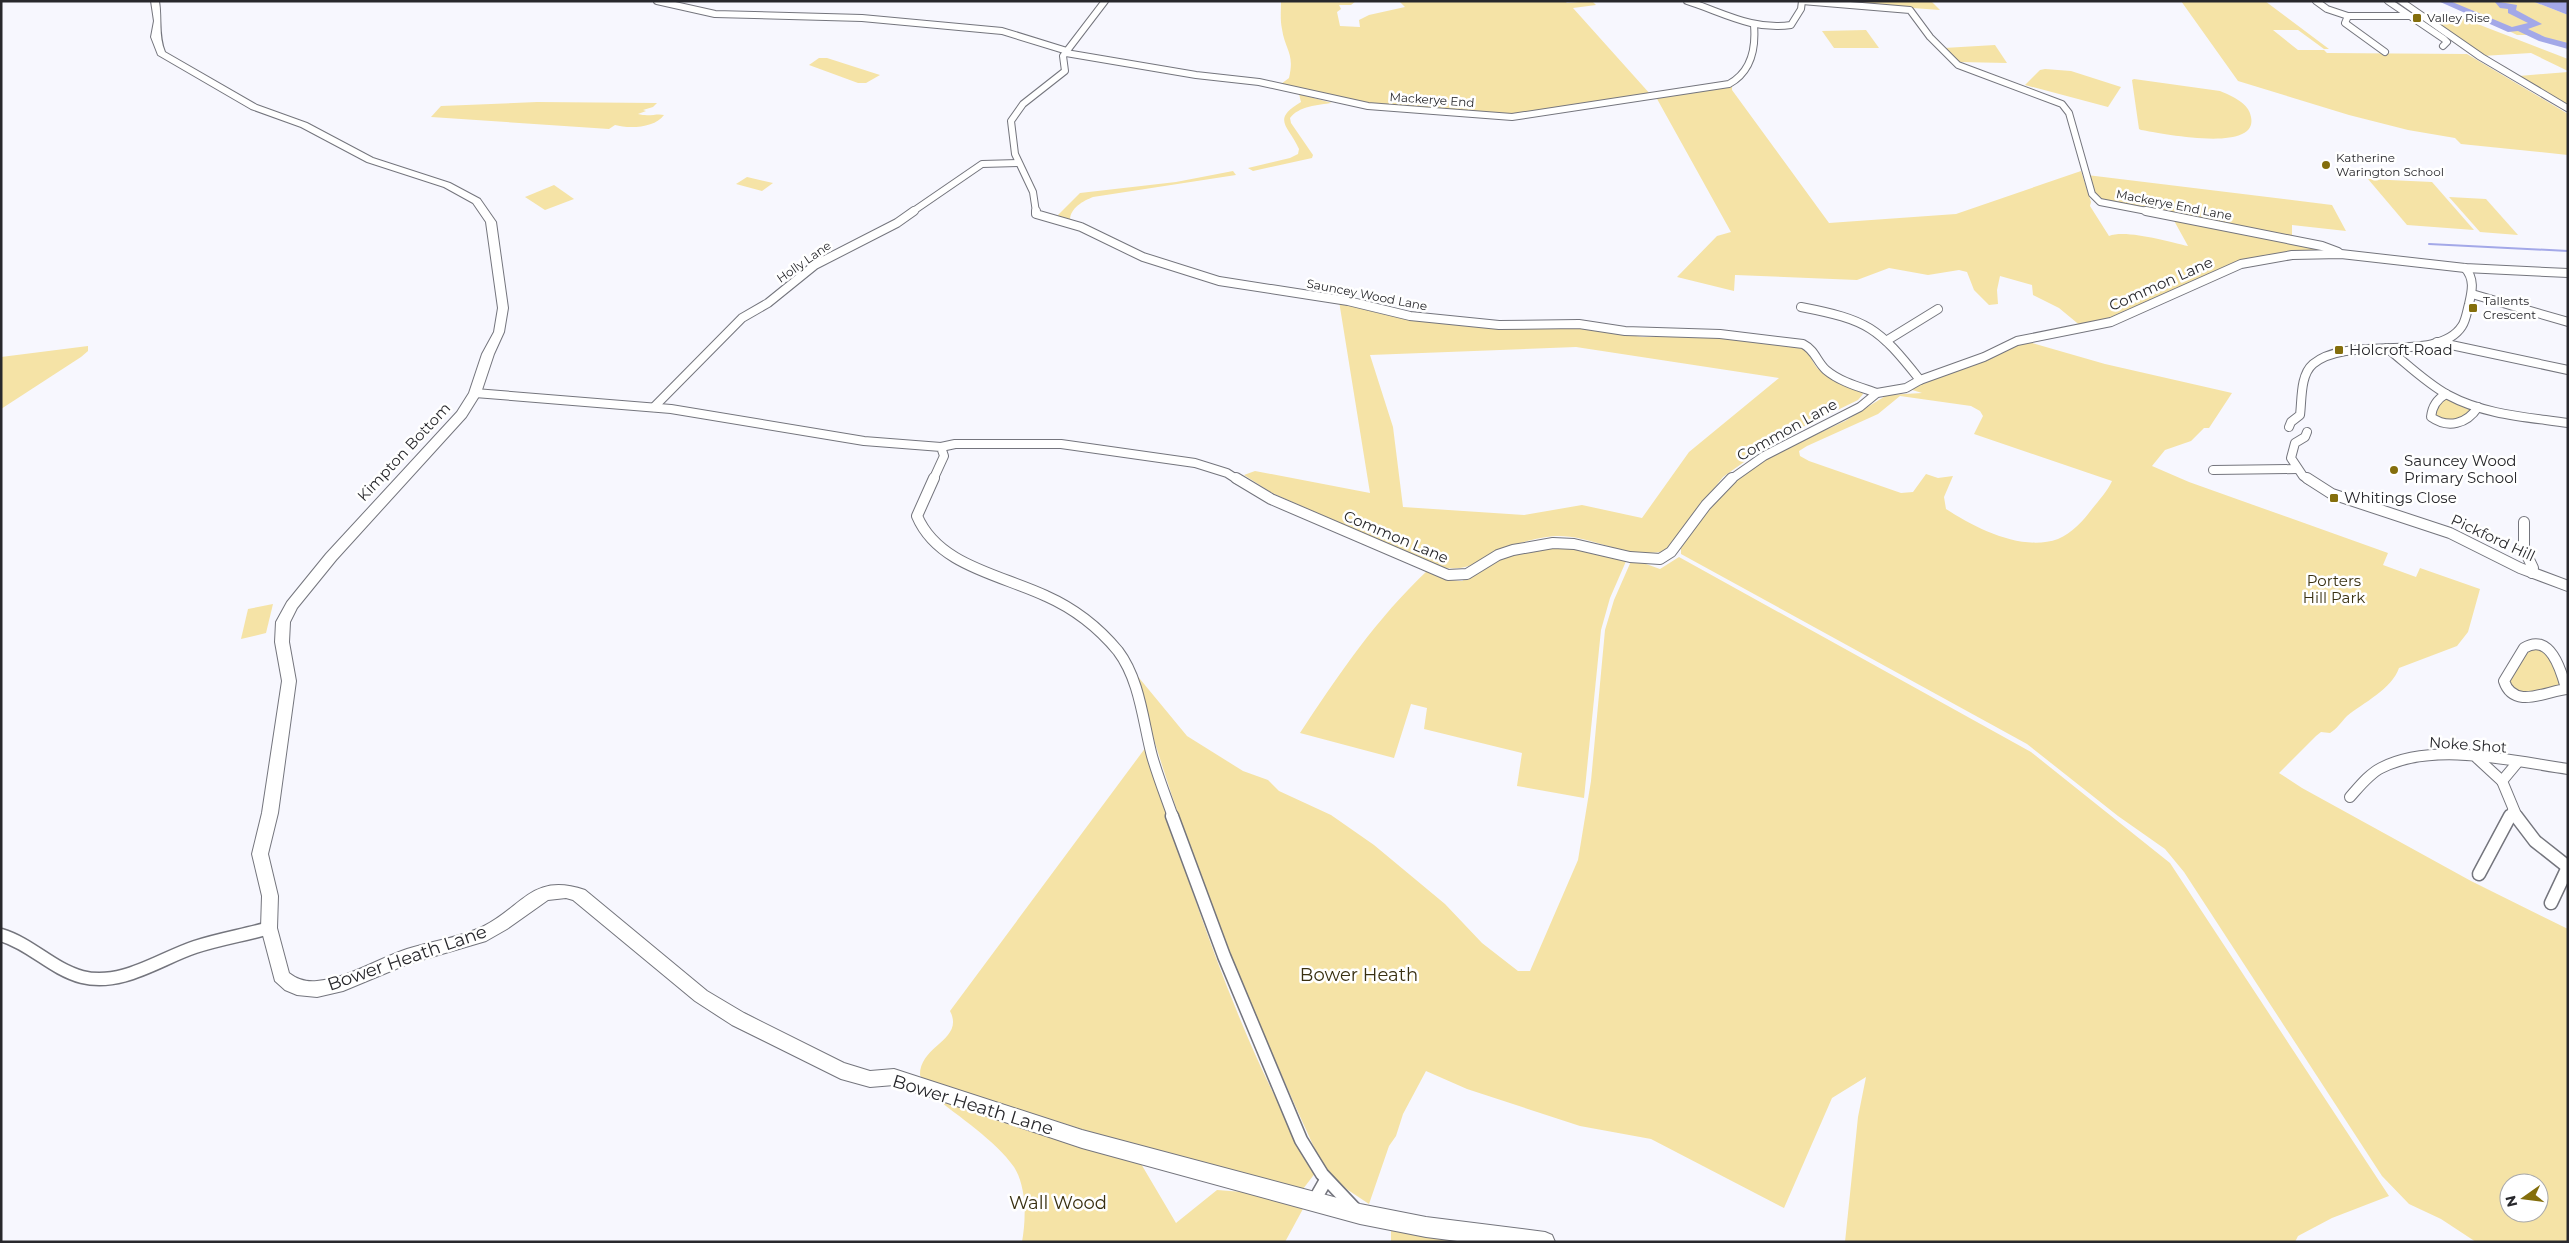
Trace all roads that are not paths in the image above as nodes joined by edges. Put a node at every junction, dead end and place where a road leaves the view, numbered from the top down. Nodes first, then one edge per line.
1 (155, 1) edge
2 (657, 1) edge
3 (1105, 1) edge
4 (1687, 1) edge
5 (1802, 1) edge
6 (2316, 1) edge
7 (2388, 1) edge
8 (2400, 1) edge
9 (2348, 16) junction
10 (2409, 16) junction
11 (2419, 16) junction
12 (1754, 25) junction
13 (2443, 46) dead end
14 (2385, 52) dead end
15 (1065, 54) junction
16 (2568, 108) edge
17 (1018, 163) junction
18 (2341, 254) junction
19 (2465, 268) junction
20 (2568, 273) edge
21 (2472, 294) junction
22 (1801, 307) dead end
23 (1938, 309) dead end
24 (2568, 322) edge
25 (2452, 336) junction
26 (1886, 341) junction
27 (2438, 342) junction
28 (2387, 348) junction
29 (2466, 349) junction
30 (2568, 370) edge
31 (1920, 380) junction
32 (475, 393) junction
33 (1877, 393) junction
34 (2446, 394) junction
35 (654, 407) junction
36 (2478, 407) junction
37 (2300, 415) junction
38 (2568, 423) edge
39 (2289, 427) junction
40 (2308, 432) junction
41 (2295, 443) junction
42 (941, 448) junction
43 (2214, 470) dead end
44 (2297, 470) junction
45 (2524, 522) dead end
46 (2532, 573) junction
47 (2568, 586) edge
48 (2567, 688) edge
49 (2476, 758) junction
50 (2517, 763) junction
51 (2568, 769) edge
52 (2502, 781) junction
53 (2350, 797) dead end
54 (2513, 811) junction
55 (2506, 825) junction
56 (2525, 831) junction
57 (2568, 867) edge
58 (2479, 874) dead end
59 (2551, 903) dead end
60 (269, 928) junction
61 (1, 935) edge
62 (1326, 1180) junction
63 (1314, 1201) junction
64 (1360, 1214) junction
65 (1545, 1242) edge

1 - 32 main road, Kimpton Bottom
2 - 15 street
3 - 15 street
4 - 12 street
5 - 12 street
5 - 18 street, Mackerye End Lane
6 - 9 street
7 - 10 street
8 - 11 main road
9 - 10 street
9 - 14 street
10 - 11 street
10 - 13 street
11 - 16 main road
12 - 15 street, Mackerye End
15 - 17 street, Sauncey Wood Lane
17 - 33 street, Sauncey Wood Lane
17 - 35 street, Holly Lane
18 - 19 street, Common Lane
18 - 31 street, Common Lane
19 - 20 street, Common Lane
19 - 21 street
21 - 24 street
21 - 25 street
22 - 26 street
23 - 26 street
25 - 27 street
25 - 29 street
26 - 31 street
27 - 28 street
27 - 29 street
28 - 34 street
28 - 37 street
29 - 30 street
31 - 33 street, Common Lane
32 - 35 street
32 - 60 main road, Kimpton Bottom
33 - 42 street, Common Lane
34 - 36 street
34 - 36 street
35 - 42 street
36 - 38 street
37 - 39 street
37 - 40 street
39 - 40 street
39 - 41 street
40 - 41 street
41 - 44 street
42 - 62 street
43 - 44 street
44 - 46 street, Pickford Hill
45 - 46 street
46 - 47 street, Pickford Hill
48 - 48 street
49 - 50 street, Noke Shot
49 - 52 street
49 - 53 street, Noke Shot
50 - 51 street, Noke Shot
50 - 52 street
52 - 54 street
54 - 55 street
54 - 56 street
55 - 56 street
55 - 58 street
56 - 57 street
57 - 59 street
60 - 61 street
60 - 63 main road, Bower Heath Lane
62 - 63 street
62 - 64 street
63 - 64 main road, Bower Heath Lane
64 - 65 main road, Bower Heath Lane

